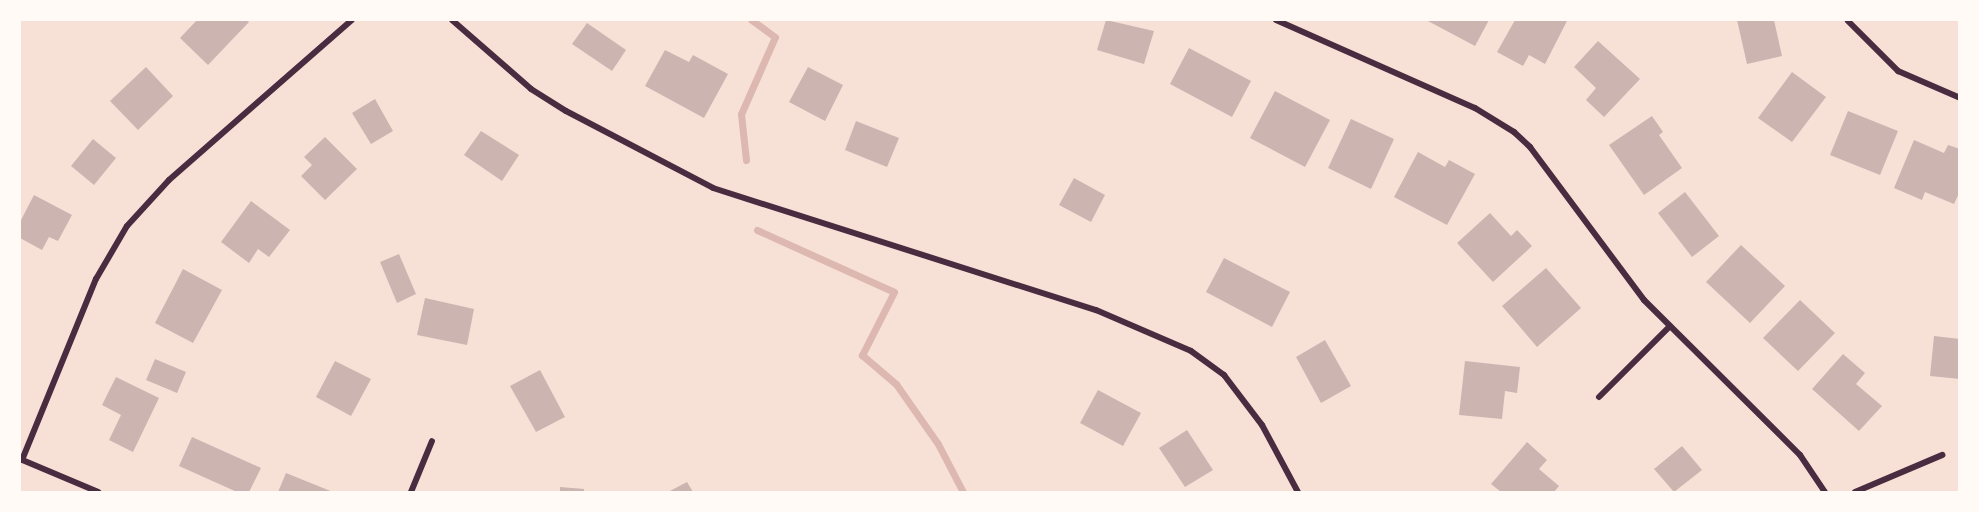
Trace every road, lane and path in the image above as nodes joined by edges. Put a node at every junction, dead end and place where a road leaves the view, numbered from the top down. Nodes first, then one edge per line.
1 (352, 20) edge
2 (452, 20) edge
3 (1276, 20) edge
4 (1848, 21) dead end
5 (1959, 98) edge
6 (1670, 326) junction
7 (1599, 397) dead end
8 (432, 441) dead end
9 (1942, 455) dead end
10 (21, 459) edge
11 (98, 492) edge
12 (411, 492) edge
13 (1298, 492) edge
14 (1825, 492) edge
15 (1855, 492) edge

1 - 10 street
2 - 13 street
3 - 6 street
4 - 5 street
6 - 7 street
6 - 14 street
8 - 12 street
9 - 15 street
10 - 11 street

